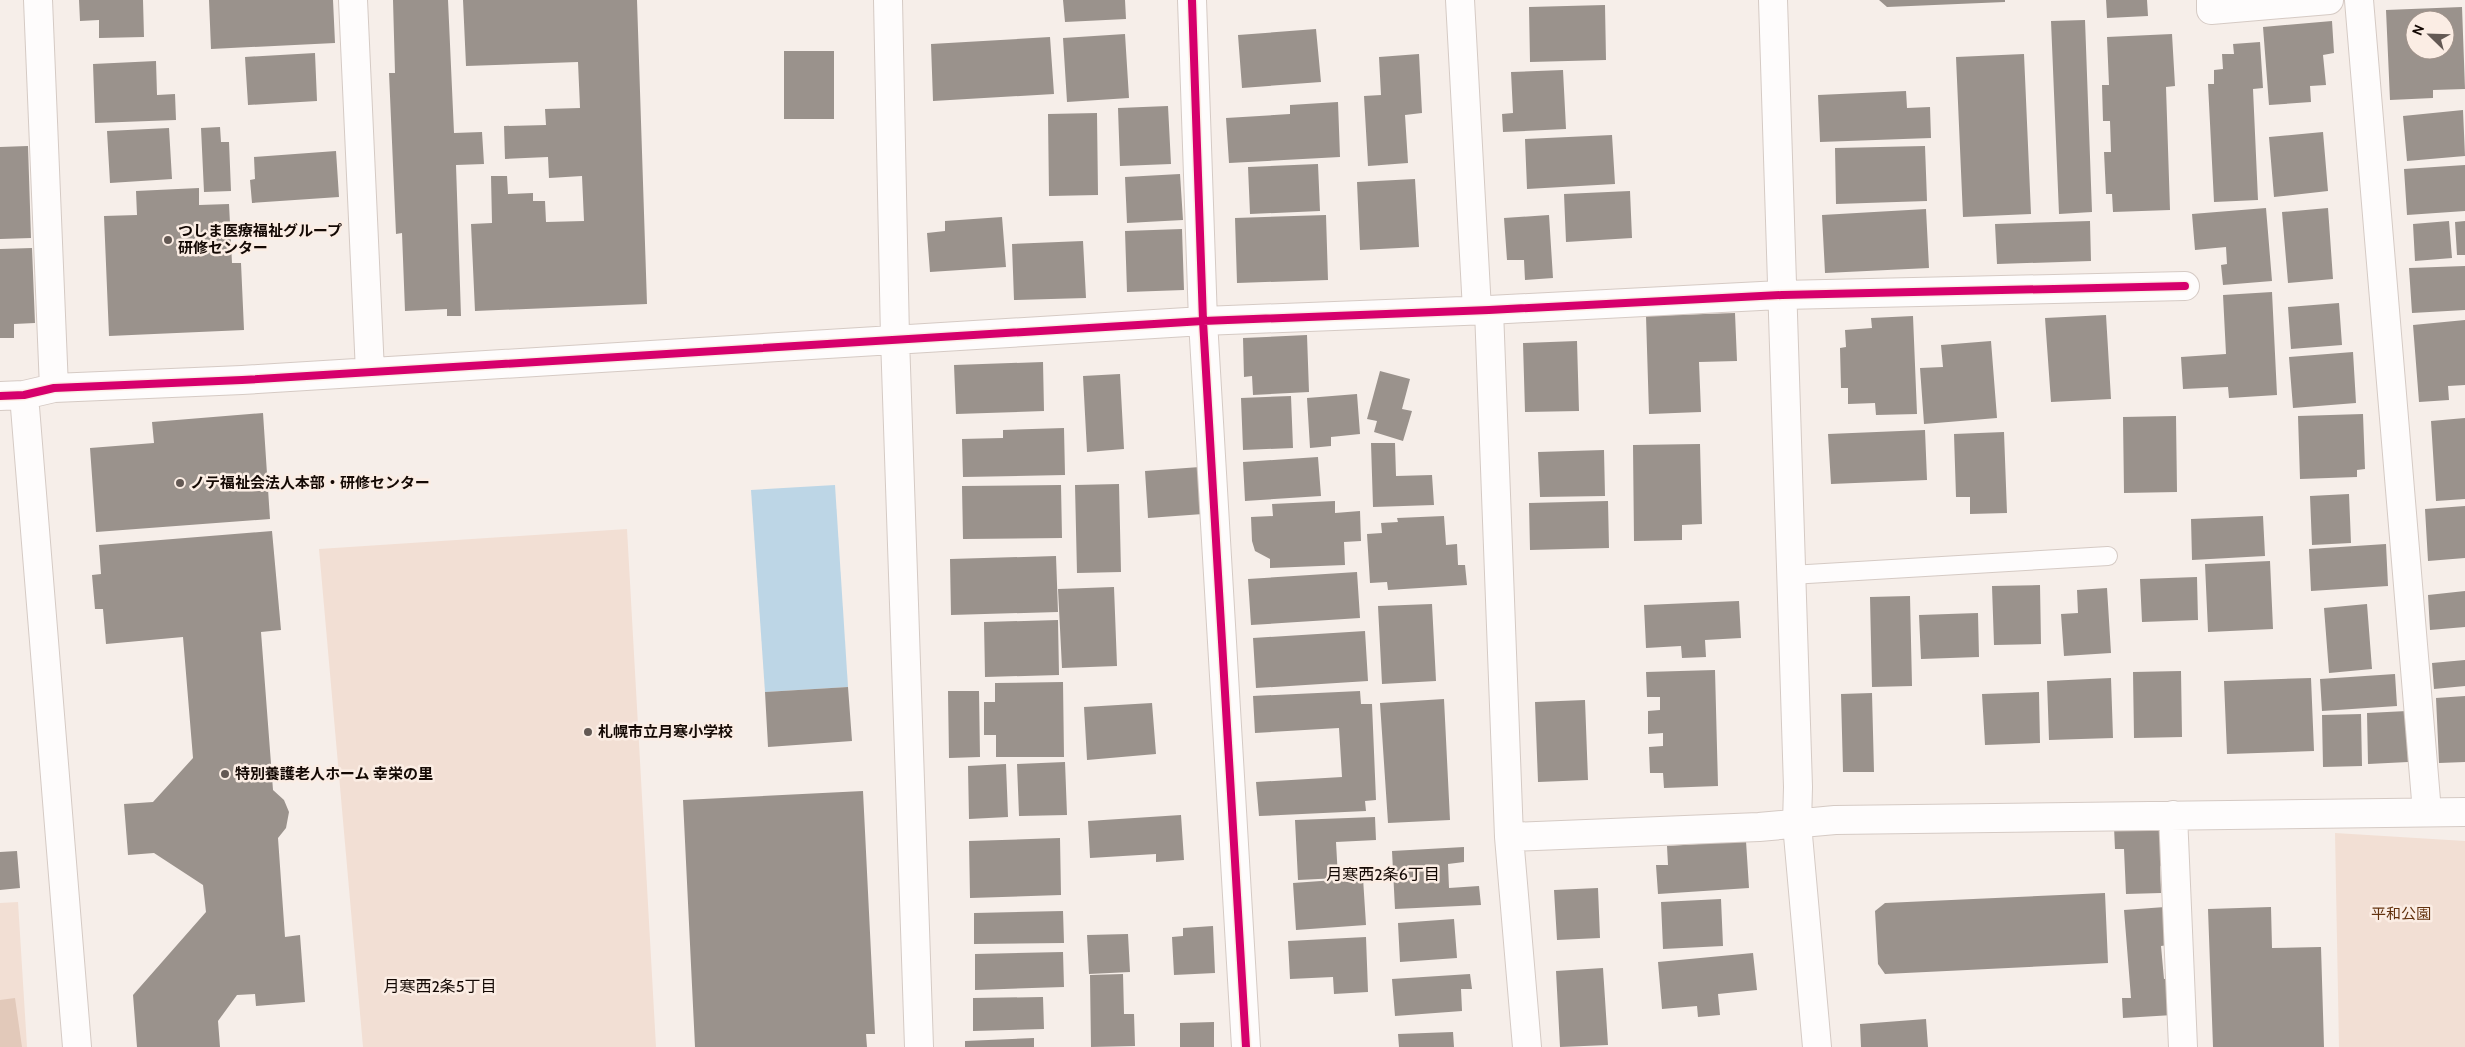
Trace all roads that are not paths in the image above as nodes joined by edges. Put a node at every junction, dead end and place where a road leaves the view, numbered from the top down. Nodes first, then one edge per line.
1 (38, 0) edge
2 (353, 0) edge
3 (888, 0) edge
4 (1192, 0) edge
5 (1460, 0) edge
6 (1773, 0) edge
7 (2211, 0) edge
8 (2329, 0) edge
9 (2359, 0) edge
10 (2186, 286) dead end
11 (1782, 295) junction
12 (1483, 310) junction
13 (1203, 321) junction
14 (895, 338) junction
15 (370, 372) junction
16 (54, 388) junction
17 (12, 396) edge
18 (2108, 556) dead end
19 (1791, 575) junction
20 (2427, 812) junction
21 (2465, 812) edge
22 (2173, 815) junction
23 (1797, 824) junction
24 (1509, 837) junction
25 (77, 1047) edge
26 (919, 1047) edge
27 (1246, 1047) edge
28 (1526, 1047) edge
29 (1817, 1047) edge
30 (2183, 1047) edge

1 - 16 street
2 - 15 street
3 - 14 street
4 - 13 street
5 - 12 street
6 - 11 street
7 - 8 street
9 - 20 street
10 - 11 street
11 - 12 street
11 - 19 street
12 - 13 street
12 - 24 street
13 - 14 street
13 - 27 street
14 - 15 street
14 - 26 street
15 - 16 street
16 - 17 street
17 - 25 street
18 - 19 lane
19 - 23 street
20 - 21 street
20 - 22 street
22 - 23 street
22 - 30 street
23 - 24 street
23 - 29 street
24 - 28 street

